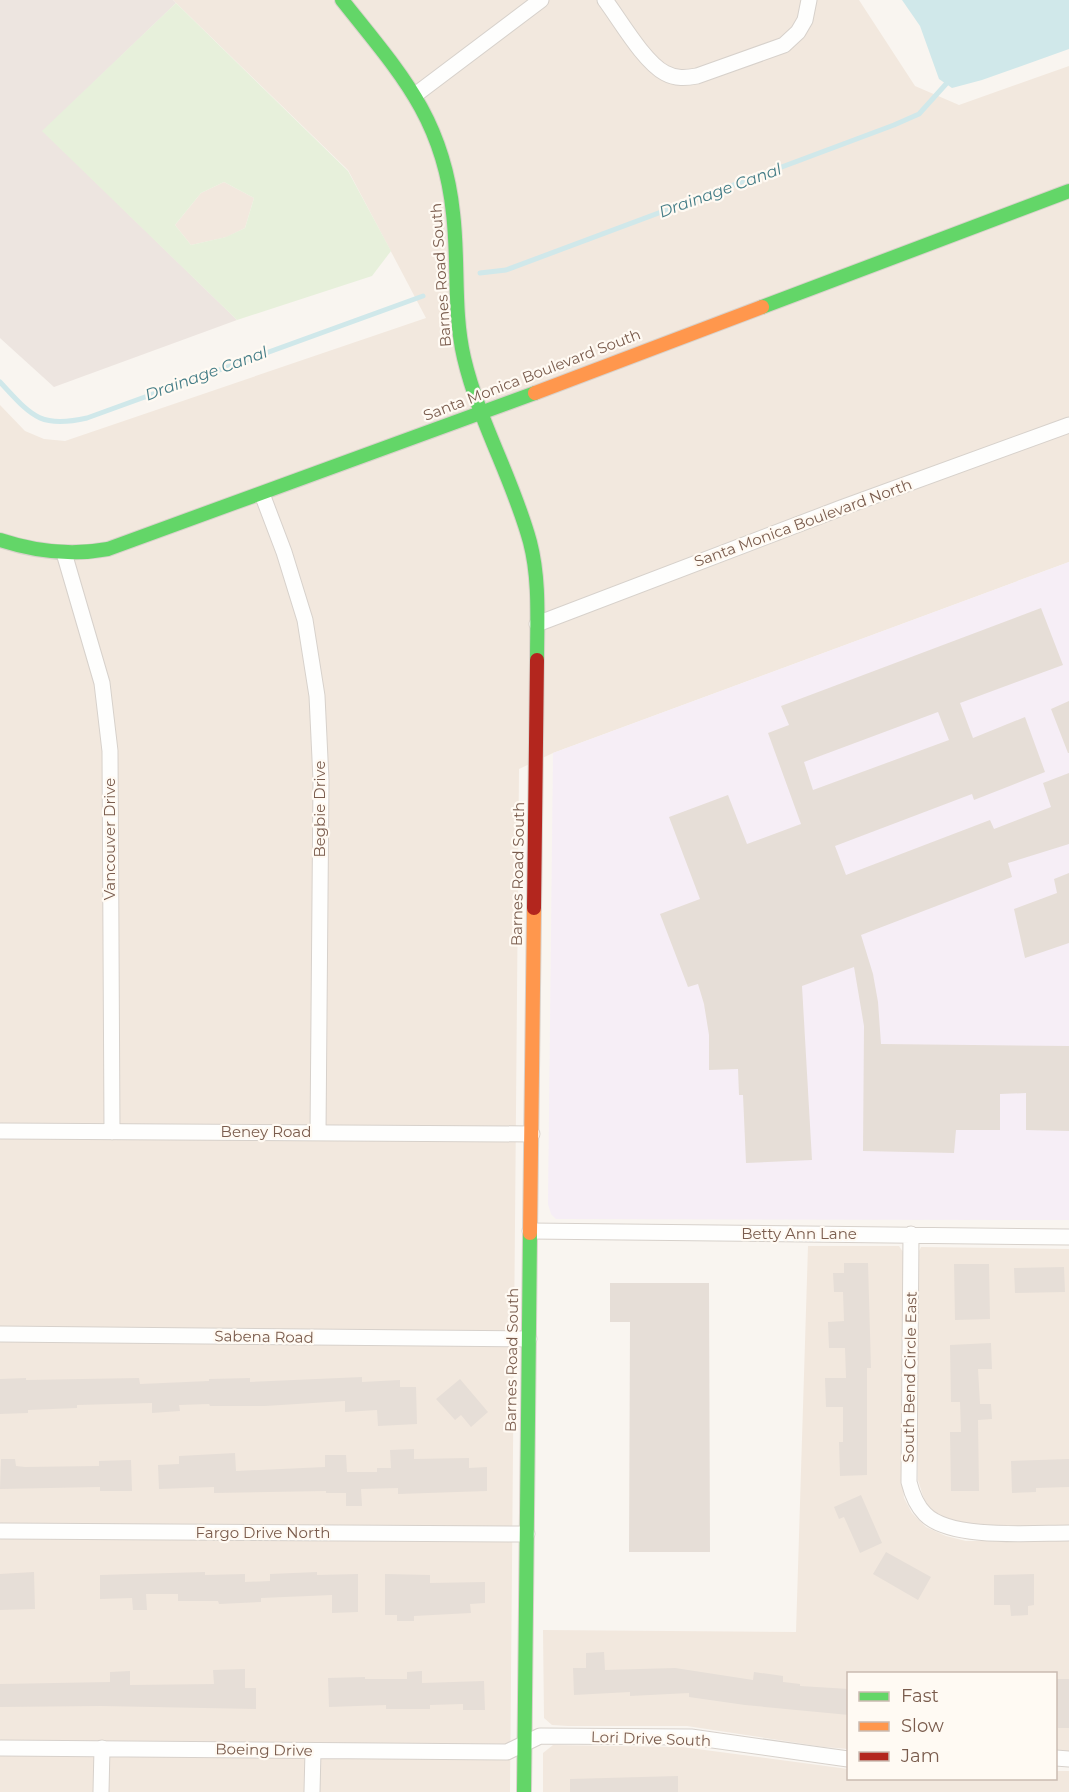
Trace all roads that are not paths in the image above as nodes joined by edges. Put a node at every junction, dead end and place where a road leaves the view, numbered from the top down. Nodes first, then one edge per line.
1 (342, 0) edge
2 (541, 0) edge
3 (605, 0) edge
4 (809, 3) edge
5 (415, 95) junction
6 (1069, 191) edge
7 (481, 412) junction
8 (1069, 424) edge
9 (262, 494) junction
10 (0, 540) edge
11 (64, 553) junction
12 (537, 624) junction
13 (0, 1131) edge
14 (112, 1132) junction
15 (318, 1132) junction
16 (532, 1134) junction
17 (530, 1231) junction
18 (911, 1234) junction
19 (1069, 1237) edge
20 (0, 1334) edge
21 (529, 1339) junction
22 (0, 1531) edge
23 (1069, 1533) edge
24 (526, 1534) junction
25 (525, 1743) junction
26 (0, 1748) edge
27 (102, 1748) junction
28 (313, 1751) junction
29 (847, 1759) edge
30 (101, 1792) edge
31 (312, 1792) edge
32 (524, 1792) edge

1 - 5 street, Barnes Road South
2 - 5 street
3 - 4 street
5 - 7 street, Barnes Road South
6 - 7 street, Santa Monica Boulevard South
7 - 9 street, Santa Monica Boulevard South
7 - 12 street, Barnes Road South
8 - 12 street, Santa Monica Boulevard North
9 - 11 street, Santa Monica Boulevard South
9 - 15 street, Begbie Drive
10 - 11 street, Santa Monica Boulevard South
11 - 14 street, Vancouver Drive
12 - 16 street, Barnes Road South
13 - 14 street, Beney Road
14 - 15 street, Beney Road
15 - 16 street, Beney Road
16 - 17 street, Barnes Road South
17 - 18 street, Betty Ann Lane
17 - 21 street, Barnes Road South
18 - 19 street, Betty Ann Lane
18 - 23 street, South Bend Circle East
20 - 21 street, Sabena Road
21 - 24 street, Barnes Road South
22 - 24 street, Fargo Drive North
24 - 25 street, Barnes Road South
25 - 28 street, Boeing Drive
25 - 29 street, Lori Drive South
25 - 32 street, Barnes Road South
26 - 27 street, Boeing Drive
27 - 28 street, Boeing Drive
27 - 30 street
28 - 31 street

